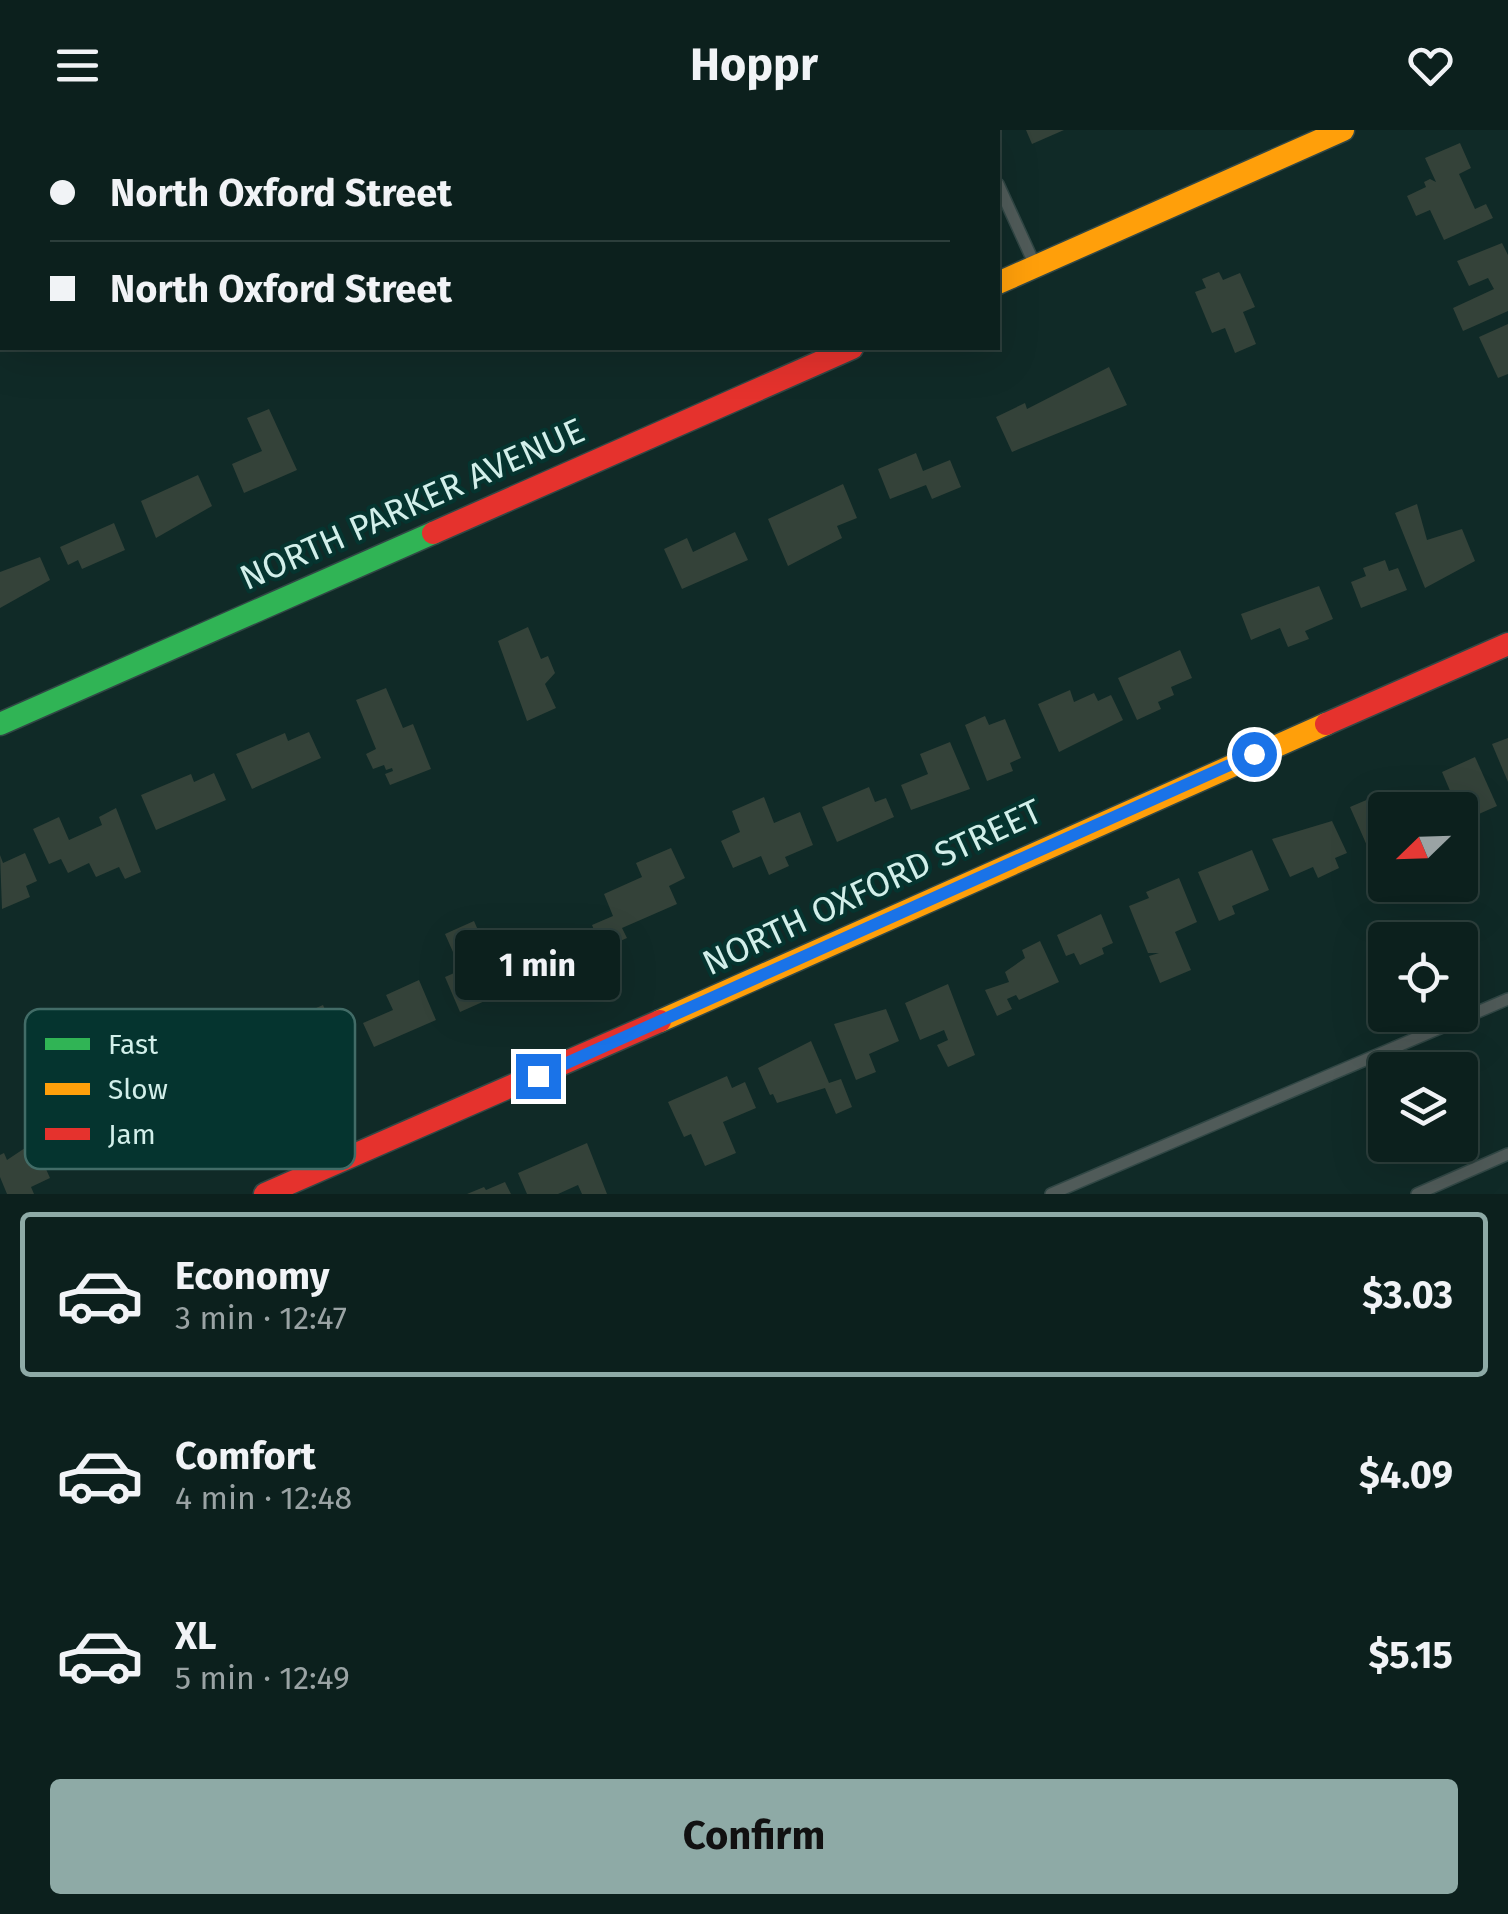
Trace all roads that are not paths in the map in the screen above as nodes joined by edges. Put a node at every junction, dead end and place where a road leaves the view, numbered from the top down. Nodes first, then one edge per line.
1 (1343, 130) edge
2 (1000, 188) edge
3 (1036, 266) junction
4 (1000, 282) edge
5 (847, 350) edge
6 (1508, 644) edge
7 (0, 724) edge
8 (1508, 1000) edge
9 (1508, 1154) edge
10 (355, 1155) edge
11 (323, 1169) edge
12 (265, 1194) edge
13 (1051, 1194) edge
14 (1417, 1194) edge

1 - 3 street
2 - 3 lane
3 - 4 street
5 - 7 street, NORTH PARKER AVENUE
6 - 10 street, NORTH OXFORD STREET
8 - 13 lane
9 - 14 lane
11 - 12 street, NORTH OXFORD STREET

